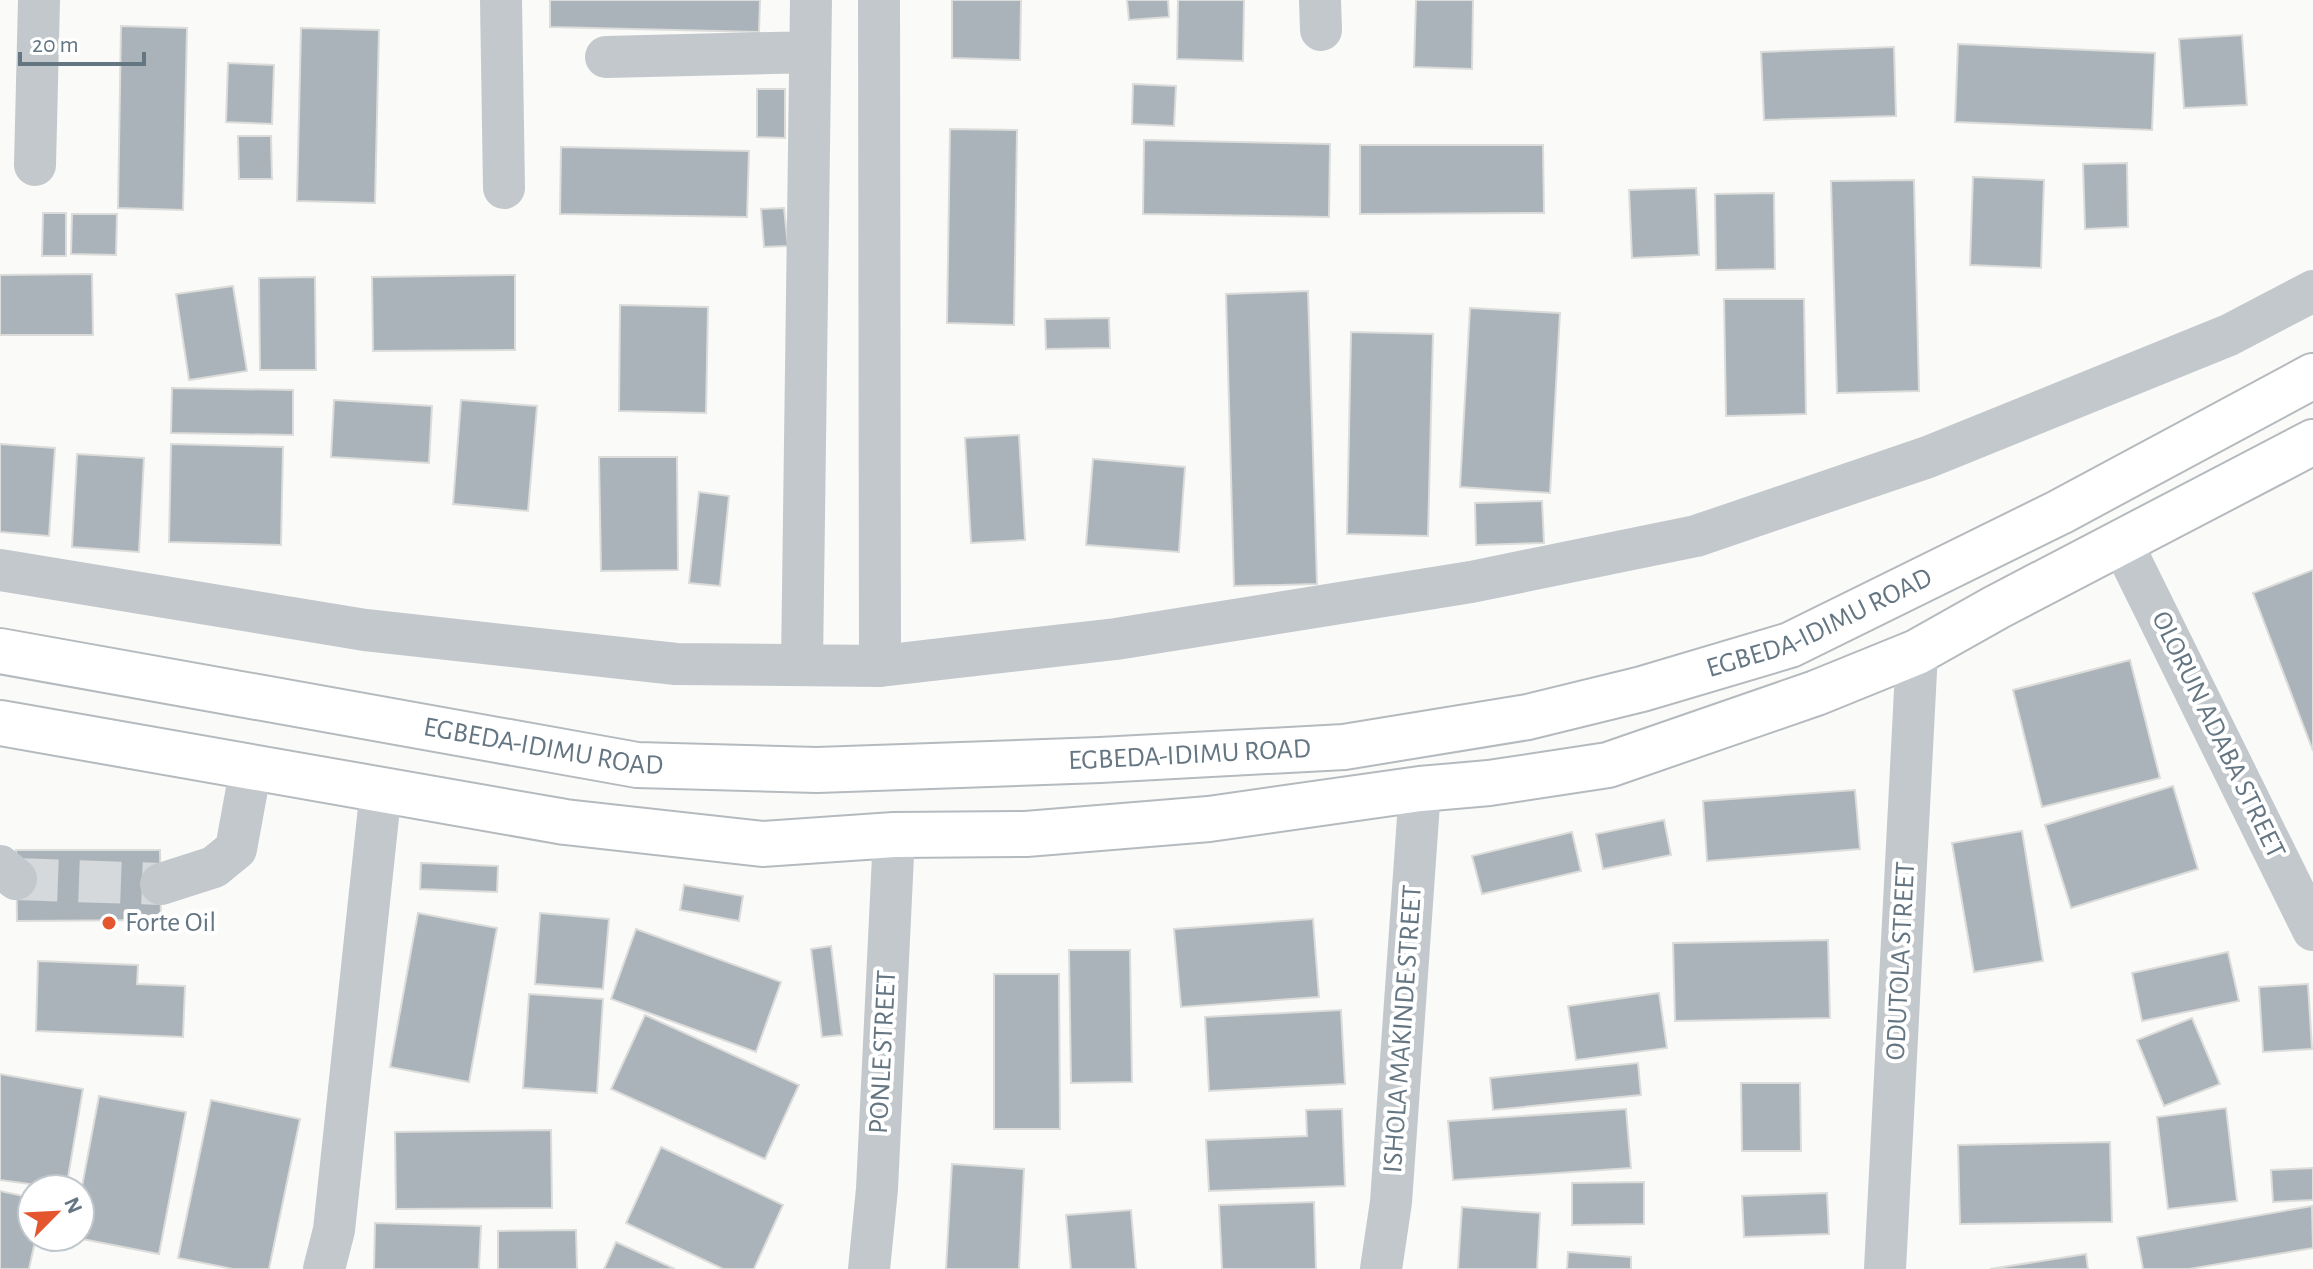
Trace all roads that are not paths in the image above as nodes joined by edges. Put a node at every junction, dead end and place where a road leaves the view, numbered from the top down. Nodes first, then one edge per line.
1 (39, 0) edge
2 (501, 0) edge
3 (811, 0) edge
4 (879, 0) edge
5 (810, 52) junction
6 (606, 57) dead end
7 (35, 165) dead end
8 (504, 188) dead end
9 (2313, 291) edge
10 (2313, 376) edge
11 (2313, 442) edge
12 (2121, 541) junction
13 (0, 570) edge
14 (0, 651) edge
15 (1917, 652) junction
16 (802, 664) junction
17 (880, 666) junction
18 (0, 723) edge
19 (251, 767) junction
20 (381, 789) junction
21 (1420, 789) junction
22 (894, 835) junction
23 (161, 884) tunnel mouth
24 (2313, 930) edge
25 (324, 1269) edge
26 (869, 1269) edge
27 (1381, 1269) edge
28 (1885, 1269) edge

1 - 7 street
2 - 8 street
3 - 5 street
4 - 17 street
5 - 6 street
5 - 16 street
9 - 17 street
10 - 14 main road, EGBEDA-IDIMU ROAD
11 - 12 main road, EGBEDA-IDIMU ROAD
12 - 15 main road, EGBEDA-IDIMU ROAD
12 - 24 street, OLORUN ADABA STREET
13 - 16 street
15 - 21 main road, EGBEDA-IDIMU ROAD
15 - 28 street, ODUTOLA STREET
16 - 17 street
18 - 19 main road, EGBEDA-IDIMU ROAD
19 - 20 main road, EGBEDA-IDIMU ROAD
19 - 23 street
20 - 22 main road, EGBEDA-IDIMU ROAD
20 - 25 street
21 - 22 main road, EGBEDA-IDIMU ROAD
21 - 27 street, ISHOLA MAKINDE STREET
22 - 26 street, PONLE STREET

